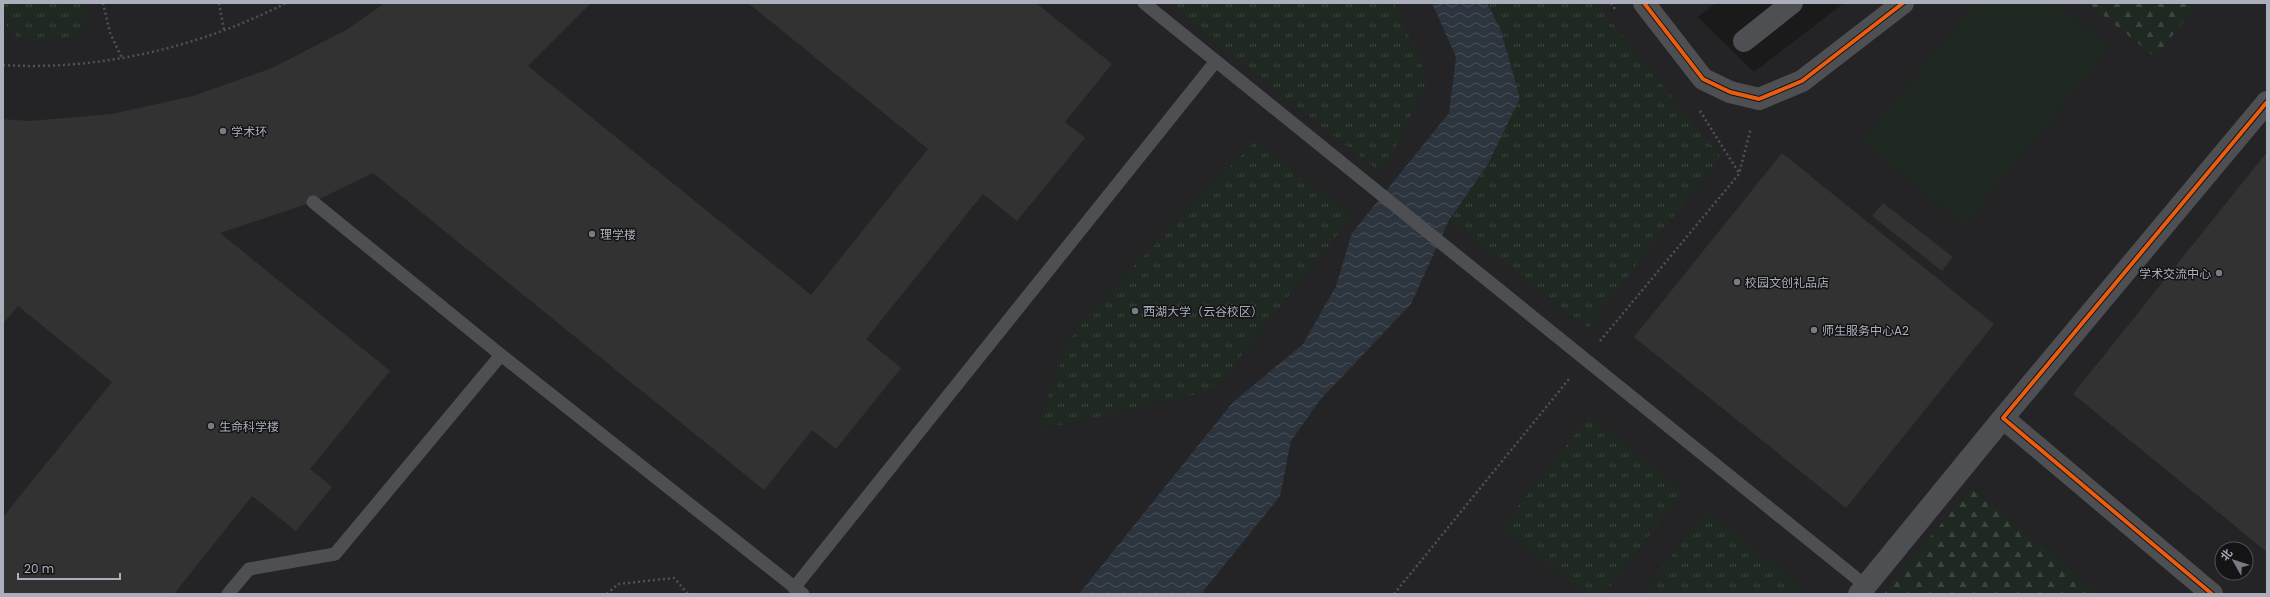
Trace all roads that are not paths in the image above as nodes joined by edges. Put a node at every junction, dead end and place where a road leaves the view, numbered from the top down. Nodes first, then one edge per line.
1 (1144, 3) edge
2 (1644, 3) edge
3 (1792, 3) edge
4 (1903, 3) edge
5 (1744, 40) dead end
6 (1216, 61) junction
7 (2267, 102) edge
8 (313, 202) dead end
9 (501, 355) junction
10 (2004, 418) junction
11 (1862, 590) edge
12 (798, 591) edge
13 (228, 594) edge
14 (2212, 594) edge

1 - 6 lane
2 - 4 street
3 - 5 street
6 - 11 lane
6 - 12 lane
7 - 10 street
8 - 9 lane
9 - 12 lane
9 - 13 lane
10 - 11 street
10 - 14 street

